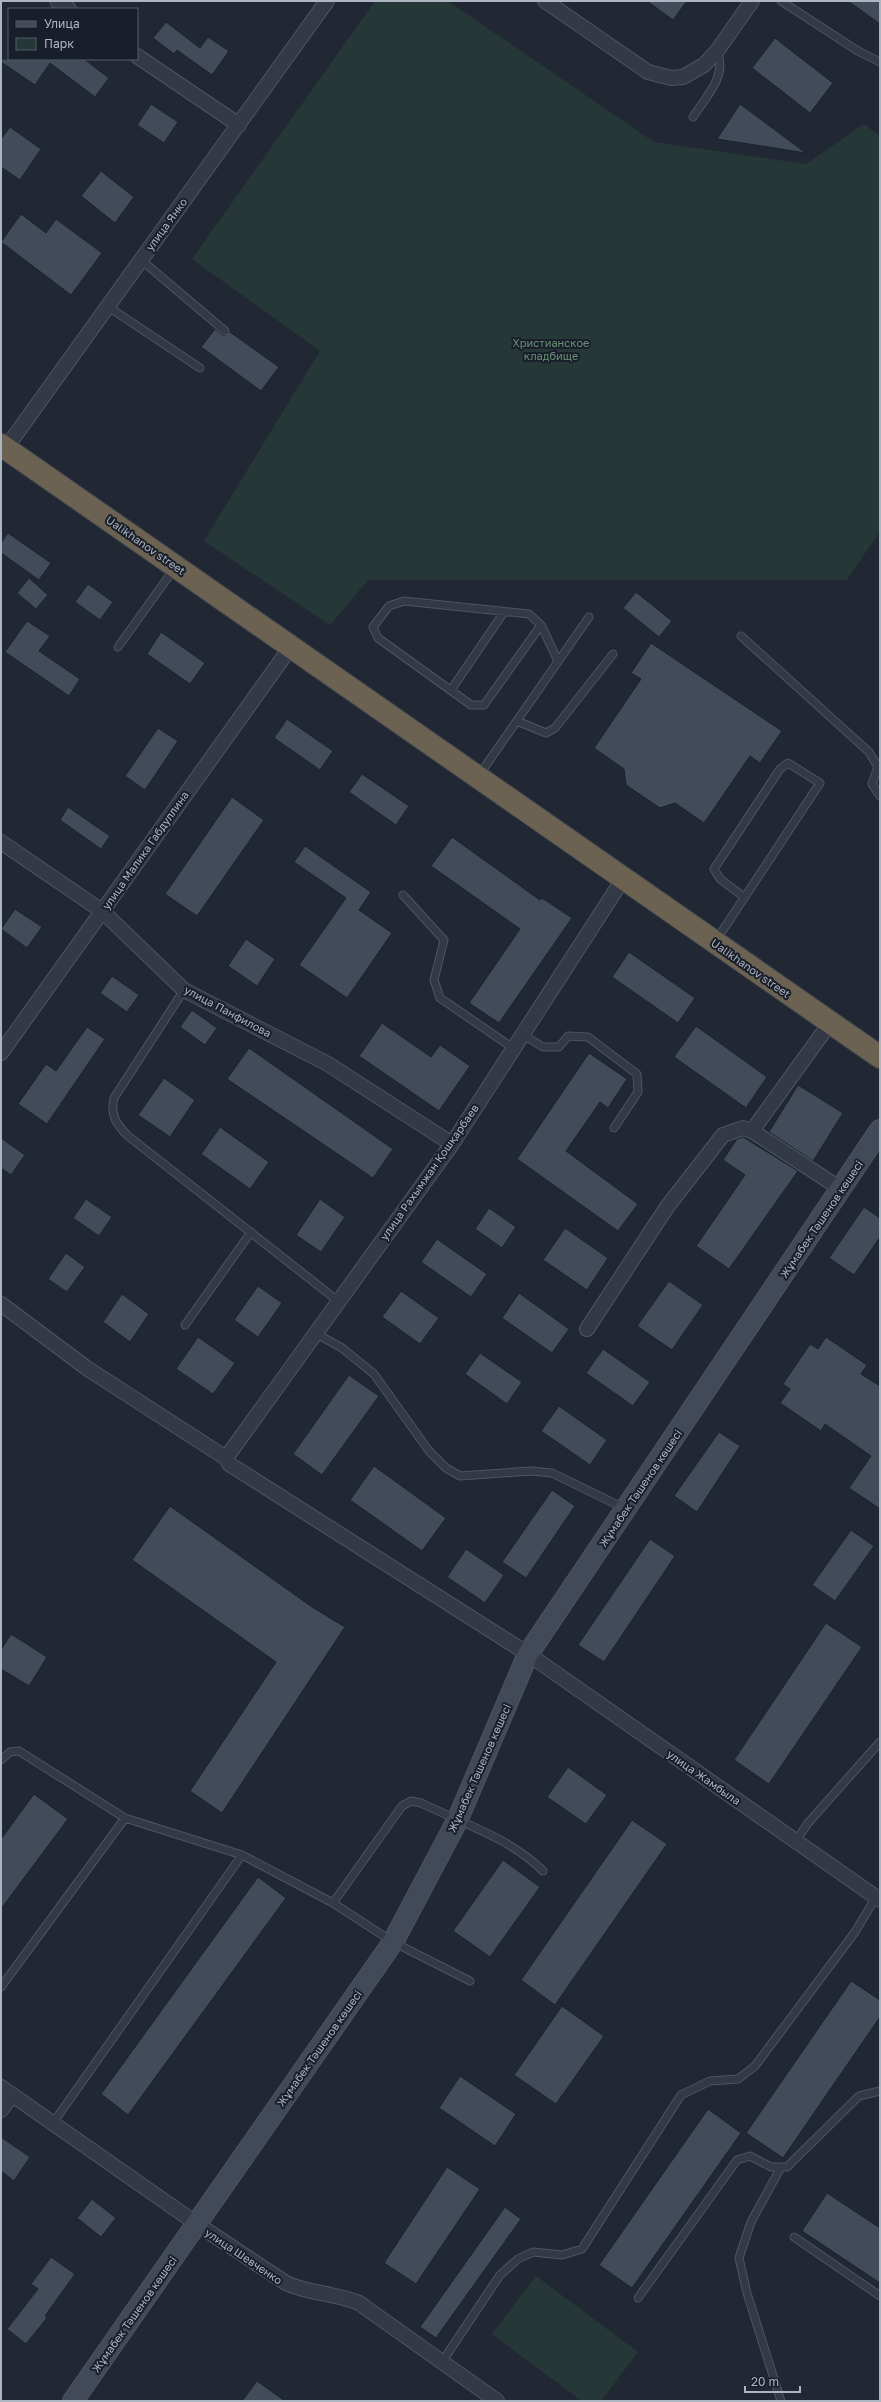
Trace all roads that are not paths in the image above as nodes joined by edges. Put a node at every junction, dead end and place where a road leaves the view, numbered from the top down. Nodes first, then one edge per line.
1 (57, 1) edge
2 (327, 1) edge
3 (546, 1) edge
4 (752, 1) edge
5 (781, 1) edge
6 (68, 8) edge
7 (716, 51) junction
8 (138, 57) edge
9 (880, 62) edge
10 (694, 117) dead end
11 (238, 125) junction
12 (140, 259) junction
13 (107, 306) junction
14 (225, 331) dead end
15 (200, 368) dead end
16 (4, 446) edge
17 (176, 565) junction
18 (504, 612) junction
19 (589, 617) dead end
20 (541, 625) junction
21 (741, 636) dead end
22 (118, 646) dead end
23 (290, 648) junction
24 (613, 654) dead end
25 (557, 660) junction
26 (451, 690) junction
27 (517, 721) junction
28 (482, 771) junction
29 (880, 796) edge
30 (1, 842) edge
31 (622, 879) junction
32 (403, 895) dead end
33 (744, 897) junction
34 (102, 911) junction
35 (719, 936) junction
36 (184, 990) junction
37 (830, 1023) junction
38 (522, 1034) junction
39 (513, 1048) junction
40 (880, 1048) edge
41 (1, 1053) edge
42 (880, 1057) edge
43 (614, 1128) dead end
44 (880, 1130) edge
45 (752, 1131) junction
46 (452, 1144) junction
47 (841, 1189) junction
48 (251, 1232) junction
49 (338, 1301) junction
50 (1, 1304) edge
51 (185, 1325) dead end
52 (587, 1329) dead end
53 (315, 1333) junction
54 (226, 1458) junction
55 (626, 1509) junction
56 (528, 1654) junction
57 (880, 1742) edge
58 (1, 1760) edge
59 (125, 1818) junction
60 (458, 1821) junction
61 (796, 1841) junction
62 (242, 1855) junction
63 (543, 1871) dead end
64 (878, 1898) edge
65 (333, 1903) junction
66 (393, 1942) junction
67 (470, 1981) dead end
68 (1, 1987) edge
69 (7, 2091) edge
70 (880, 2091) edge
71 (1, 2110) edge
72 (53, 2123) junction
73 (780, 2169) junction
74 (197, 2224) junction
75 (794, 2237) dead end
76 (880, 2296) edge
77 (638, 2298) dead end
78 (442, 2362) junction
79 (73, 2401) edge
80 (497, 2401) edge
81 (781, 2401) edge

1 - 6 street
2 - 11 street, улица Янко
3 - 7 street
4 - 7 street
5 - 9 lane
7 - 10 lane
8 - 11 street
11 - 12 street, улица Янко
12 - 13 street, улица Янко
12 - 14 lane
13 - 15 lane
13 - 16 street, улица Янко
16 - 17 highway, Ualikhanov street
17 - 22 lane
17 - 23 highway, Ualikhanov street
17 - 28 highway
18 - 20 lane
18 - 26 lane
18 - 26 lane
19 - 25 lane
20 - 25 lane
20 - 26 lane
21 - 29 lane
23 - 31 highway, Ualikhanov street
23 - 34 street, улица Малика Габдуллина
24 - 27 lane
25 - 27 lane
27 - 28 lane
28 - 35 highway
30 - 34 street, улица Панфилова
31 - 37 highway, Ualikhanov street
31 - 38 street, улица Рахымжан Қошқарбаев
32 - 39 lane
33 - 33 lane
33 - 35 lane
34 - 36 street, улица Панфилова
34 - 41 street, улица Малика Габдуллина
35 - 40 highway
36 - 46 street, улица Панфилова
36 - 48 lane
37 - 42 highway, Ualikhanov street
37 - 45 street
38 - 39 street, улица Рахымжан Қошқарбаев
38 - 43 lane
39 - 46 street, улица Рахымжан Қошқарбаев
44 - 47 main road, Жұмабек Тәшенов көшесі
45 - 47 street
45 - 52 street
46 - 49 street, улица Рахымжан Қошқарбаев
47 - 55 main road, Жұмабек Тәшенов көшесі
48 - 49 lane
48 - 51 lane
49 - 53 street, улица Рахымжан Қошқарбаев
50 - 54 street, улица Жамбыла
53 - 54 street, улица Рахымжан Қошқарбаев
53 - 55 lane
54 - 56 street, улица Жамбыла
55 - 56 main road, Жұмабек Тәшенов көшесі
56 - 60 main road, Жұмабек Тәшенов көшесі
56 - 61 street, улица Жамбыла
57 - 61 lane
58 - 59 lane
59 - 62 lane
59 - 68 lane
60 - 63 lane
60 - 65 lane
60 - 66 main road, Жұмабек Тәшенов көшесі
61 - 64 street, улица Жамбыла
62 - 65 lane
62 - 72 lane
64 - 78 lane
65 - 66 lane
66 - 67 lane
66 - 74 main road, Жұмабек Тәшенов көшесі
69 - 71 street
69 - 72 street, улица Шевченко
70 - 73 lane
72 - 74 street, улица Шевченко
73 - 77 lane
73 - 81 lane
74 - 78 street, улица Шевченко
74 - 79 main road, Жұмабек Тәшенов көшесі
75 - 76 lane
78 - 80 street, улица Шевченко

